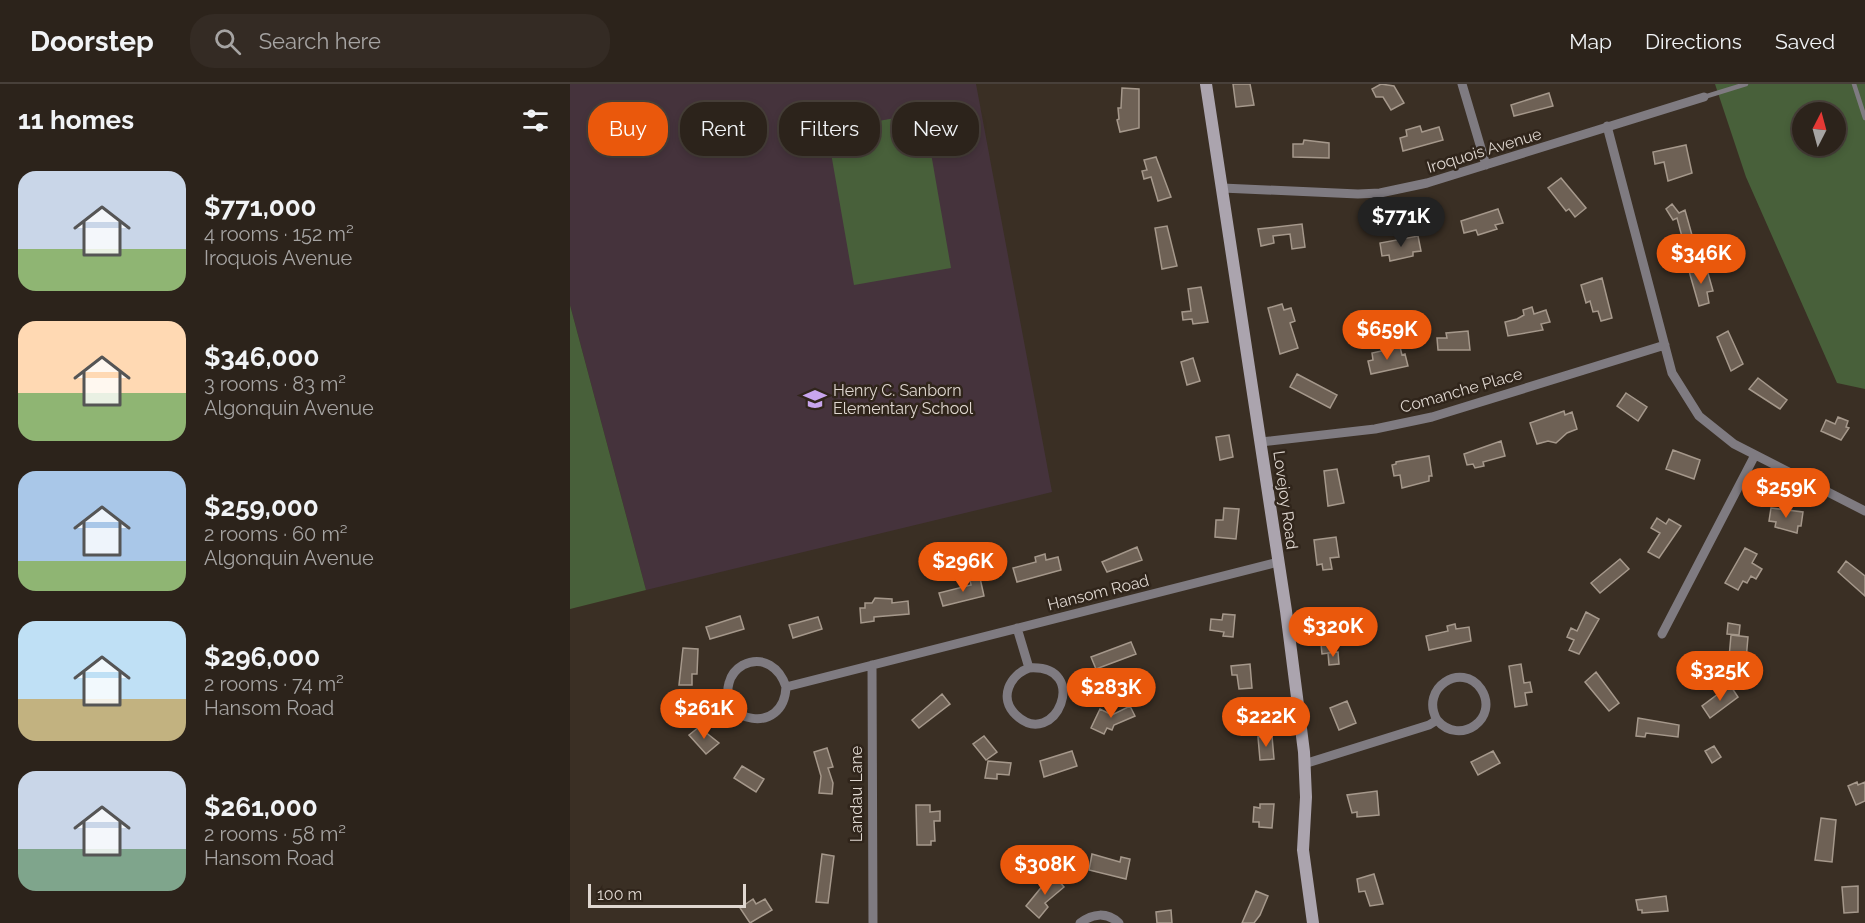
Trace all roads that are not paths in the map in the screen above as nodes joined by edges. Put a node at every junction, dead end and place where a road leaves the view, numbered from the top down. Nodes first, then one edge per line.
1 (1206, 84) edge
2 (1462, 84) edge
3 (1746, 84) edge
4 (1854, 84) edge
5 (1704, 97) joint
6 (1865, 118) edge
7 (1607, 126) junction
8 (1486, 165) junction
9 (1222, 188) junction
10 (1665, 345) junction
11 (1261, 442) junction
12 (1755, 455) junction
13 (1865, 511) edge
14 (1278, 562) junction
15 (1017, 628) junction
16 (1662, 634) dead end
17 (872, 665) junction
18 (1029, 668) junction
19 (786, 687) junction
20 (1437, 720) junction
21 (1304, 764) junction
22 (873, 923) edge
23 (1080, 923) edge
24 (1119, 923) edge
25 (1313, 923) edge

1 - 9 main road, Lovejoy Road
2 - 8 street
3 - 5 lane, Iroquois Avenue
4 - 6 lane
5 - 7 street, Iroquois Avenue
7 - 8 street, Iroquois Avenue
7 - 10 street
8 - 9 street, Iroquois Avenue
9 - 11 main road, Lovejoy Road
10 - 11 street, Comanche Place
10 - 12 street
11 - 14 main road, Lovejoy Road
12 - 13 street
12 - 16 street
14 - 15 street, Hansom Road
14 - 21 main road, Lovejoy Road
15 - 17 street, Hansom Road
15 - 18 street
17 - 19 street, Hansom Road
17 - 22 street, Landau Lane
18 - 18 street
19 - 19 street
20 - 20 street
20 - 21 street
21 - 25 main road, Lovejoy Road
23 - 24 street

